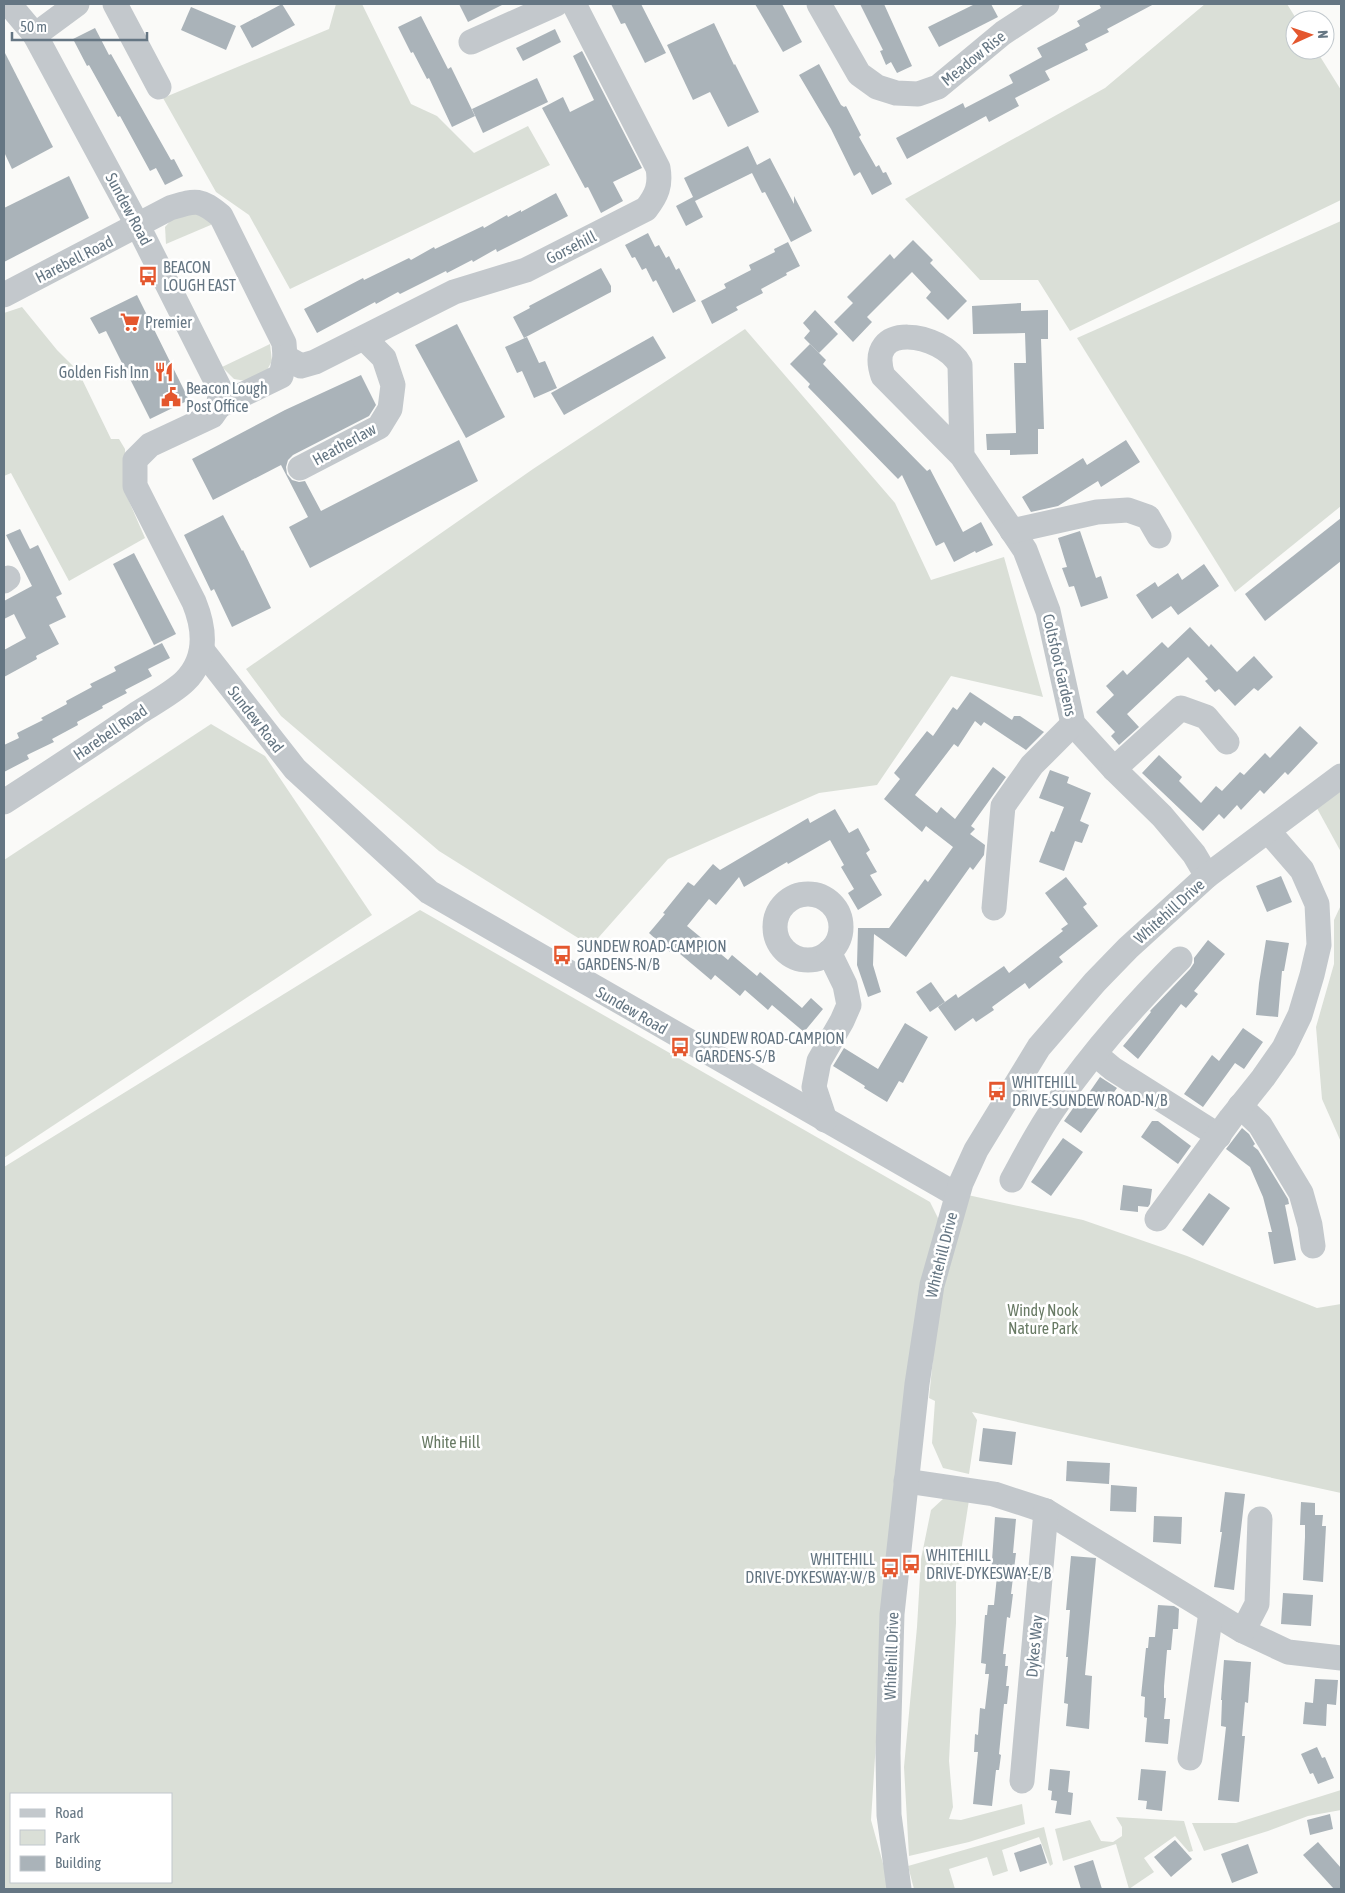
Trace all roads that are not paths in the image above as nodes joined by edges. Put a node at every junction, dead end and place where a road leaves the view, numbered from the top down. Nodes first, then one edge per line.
1 (8, 4) edge
2 (77, 4) edge
3 (115, 4) edge
4 (556, 4) edge
5 (574, 4) edge
6 (819, 4) edge
7 (1047, 4) edge
8 (35, 35) junction
9 (471, 42) dead end
10 (159, 87) dead end
11 (138, 226) junction
12 (4, 295) edge
13 (364, 338) junction
14 (285, 357) junction
15 (219, 406) junction
16 (962, 456) junction
17 (300, 468) dead end
18 (1012, 531) junction
19 (1159, 536) dead end
20 (202, 650) junction
21 (1073, 724) junction
22 (1227, 742) dead end
23 (1114, 769) junction
24 (1341, 776) edge
25 (4, 802) edge
26 (1268, 831) junction
27 (1207, 876) junction
28 (994, 908) dead end
29 (830, 952) dead end
30 (1180, 959) dead end
31 (1095, 1054) junction
32 (1240, 1106) junction
33 (825, 1120) junction
34 (1219, 1136) junction
35 (1012, 1180) dead end
36 (957, 1194) junction
37 (1157, 1219) dead end
38 (1313, 1246) dead end
39 (906, 1482) junction
40 (1046, 1511) junction
41 (1260, 1519) dead end
42 (1211, 1612) junction
43 (1243, 1631) junction
44 (1341, 1658) edge
45 (1190, 1758) dead end
46 (1022, 1782) dead end
47 (899, 1889) edge

1 - 8 street, Sundew Road
2 - 8 street
3 - 10 street
4 - 9 street
5 - 13 street, Gorsehill
6 - 7 street, Meadow Rise
8 - 11 street, Sundew Road
11 - 12 street, Harebell Road
11 - 14 street, Harebell Road
11 - 15 street, Sundew Road
13 - 14 street, Gorsehill
13 - 17 street, Heatherlaw
14 - 15 street
15 - 20 street
16 - 16 street, Coltsfoot Gardens
16 - 18 street, Coltsfoot Gardens
18 - 19 street
18 - 21 street, Coltsfoot Gardens
20 - 25 street, Harebell Road
20 - 33 street, Sundew Road
21 - 23 street, Coltsfoot Gardens
21 - 28 street
22 - 23 street
23 - 27 street, Coltsfoot Gardens
24 - 26 street, Whitehill Drive
26 - 27 street, Whitehill Drive
26 - 32 street
27 - 36 street, Whitehill Drive
29 - 33 street
30 - 31 street
31 - 34 street
31 - 35 street
32 - 34 street
32 - 38 street
33 - 36 street, Sundew Road
34 - 37 street
36 - 39 street, Whitehill Drive
39 - 40 street
39 - 47 street, Whitehill Drive
40 - 42 street
40 - 46 street, Dykes Way
41 - 43 street
42 - 43 street
42 - 45 street
43 - 44 street

